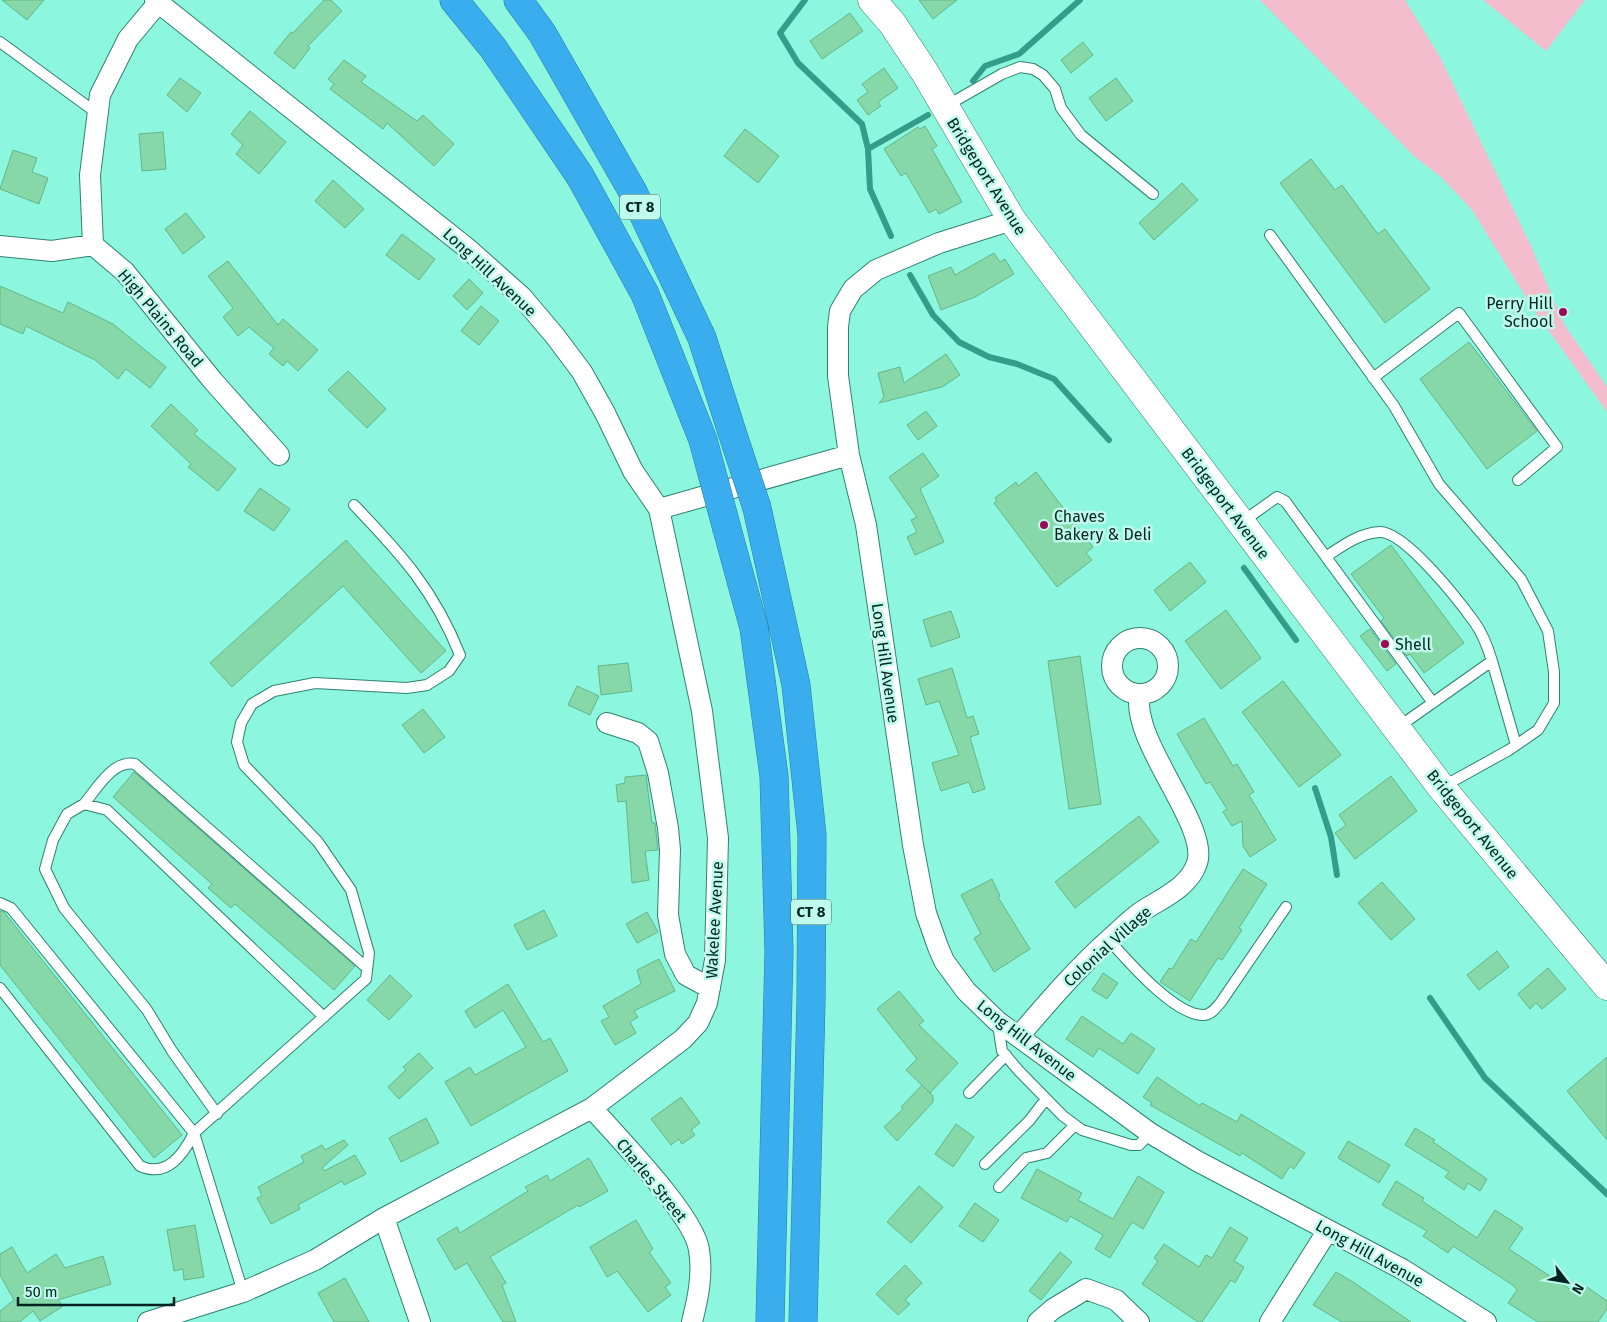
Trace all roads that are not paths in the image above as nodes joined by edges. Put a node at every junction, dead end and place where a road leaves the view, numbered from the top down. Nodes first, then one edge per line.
1 (446, 0) edge
2 (454, 0) edge
3 (518, 0) edge
4 (872, 0) edge
5 (157, 1) edge
6 (0, 42) edge
7 (494, 48) junction
8 (945, 107) junction
9 (98, 114) junction
10 (1152, 194) dead end
11 (1012, 220) junction
12 (1270, 235) dead end
13 (93, 245) junction
14 (0, 246) edge
15 (1373, 378) junction
16 (279, 455) dead end
17 (849, 455) junction
18 (1518, 480) dead end
19 (354, 505) dead end
20 (659, 508) junction
21 (1241, 523) junction
22 (1327, 556) junction
23 (1492, 661) junction
24 (1140, 694) dead end
25 (1433, 703) junction
26 (607, 723) dead end
27 (1396, 728) junction
28 (1516, 745) junction
29 (1441, 787) junction
30 (84, 804) junction
31 (0, 903) edge
32 (1286, 907) dead end
33 (1109, 940) junction
34 (367, 968) junction
35 (1607, 986) edge
36 (0, 988) edge
37 (710, 988) junction
38 (324, 1017) junction
39 (997, 1020) junction
40 (1019, 1036) junction
41 (1006, 1055) junction
42 (969, 1093) dead end
43 (1046, 1099) junction
44 (592, 1108) junction
45 (217, 1114) junction
46 (1075, 1125) junction
47 (194, 1133) junction
48 (1150, 1133) junction
49 (985, 1164) dead end
50 (999, 1187) dead end
51 (384, 1218) junction
52 (1328, 1230) junction
53 (243, 1292) junction
54 (1448, 1297) junction
55 (148, 1322) edge
56 (420, 1322) edge
57 (692, 1322) edge
58 (770, 1322) edge
59 (803, 1322) edge
60 (1038, 1322) edge
61 (1139, 1322) edge
62 (1270, 1322) edge
63 (1467, 1322) edge
64 (1486, 1322) edge

1 - 7 highway
2 - 7 highway, CT 8
3 - 59 highway, CT 8, bridge
4 - 8 main road, Bridgeport Avenue
5 - 9 street
5 - 20 street, Long Hill Avenue
6 - 9 lane
7 - 58 highway, CT 8, bridge
8 - 10 lane
8 - 11 main road, Bridgeport Avenue
9 - 13 street
11 - 17 street, Long Hill Avenue
11 - 21 main road, Bridgeport Avenue
12 - 15 lane
13 - 14 street
13 - 16 street, High Plains Road
15 - 18 lane
15 - 28 lane
17 - 20 street
17 - 39 street, Long Hill Avenue
19 - 34 lane
20 - 37 street, Wakelee Avenue
21 - 22 lane
21 - 27 main road, Bridgeport Avenue
22 - 23 lane
22 - 25 lane
23 - 25 lane
23 - 28 lane
24 - 33 street, Colonial Village
25 - 27 lane
26 - 37 street
27 - 29 main road, Bridgeport Avenue
28 - 29 lane
29 - 35 main road, Bridgeport Avenue
30 - 34 lane
30 - 38 lane
30 - 45 lane
31 - 47 lane
32 - 33 lane
33 - 40 street, Colonial Village
34 - 38 lane
36 - 47 lane
37 - 44 street, Wakelee Avenue
38 - 45 lane
39 - 40 street, Long Hill Avenue
39 - 41 lane
40 - 48 street, Long Hill Avenue
41 - 42 lane
41 - 43 lane
43 - 46 lane
43 - 49 lane
44 - 51 street, Wakelee Avenue
44 - 57 street, Charles Street
45 - 47 lane
46 - 48 lane
46 - 50 lane
47 - 53 lane
48 - 52 street, Long Hill Avenue
51 - 53 street, Wakelee Avenue
51 - 56 street
52 - 54 street, Long Hill Avenue
52 - 62 street
53 - 55 street, Wakelee Avenue
54 - 63 street
54 - 64 street, Long Hill Avenue
60 - 61 street

